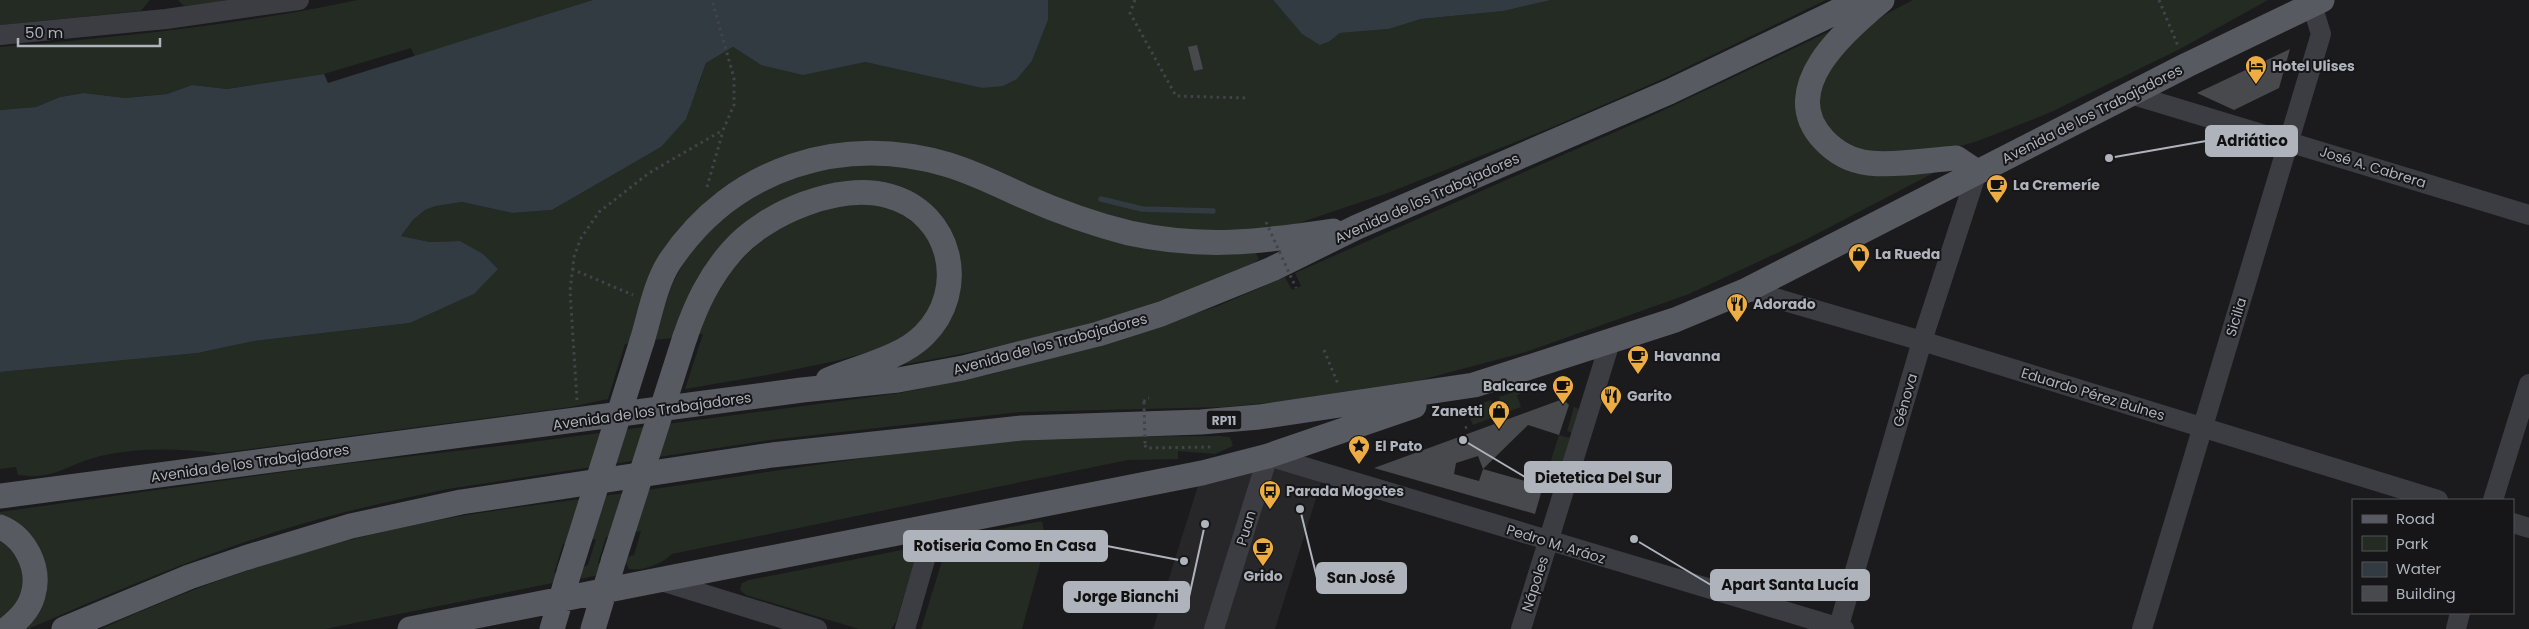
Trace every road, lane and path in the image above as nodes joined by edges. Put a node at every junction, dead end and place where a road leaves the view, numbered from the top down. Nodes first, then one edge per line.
1 (299, 0) edge
2 (712, 0) edge
3 (1134, 0) edge
4 (1861, 0) edge
5 (1882, 0) edge
6 (2159, 0) edge
7 (2315, 2) edge
8 (0, 36) edge
9 (2187, 65) junction
10 (2130, 94) junction
11 (1248, 98) dead end
12 (723, 130) junction
13 (2289, 142) junction
14 (1977, 172) junction
15 (702, 192) dead end
16 (2529, 215) edge
17 (1266, 222) dead end
18 (1357, 227) junction
19 (572, 270) junction
20 (635, 288) dead end
21 (1296, 288) dead end
22 (1747, 290) junction
23 (1611, 340) junction
24 (1922, 341) junction
25 (1324, 350) dead end
26 (2529, 384) edge
27 (1474, 385) junction
28 (802, 390) junction
29 (1342, 393) dead end
30 (1149, 398) dead end
31 (578, 420) junction
32 (2202, 428) junction
33 (1145, 444) dead end
34 (1215, 447) dead end
35 (1150, 448) dead end
36 (1268, 456) junction
37 (0, 496) edge
38 (2435, 499) edge
39 (2493, 499) edge
40 (2514, 523) edge
41 (935, 526) junction
42 (0, 527) edge
43 (2529, 528) edge
44 (1548, 542) junction
45 (658, 580) junction
46 (604, 592) junction
47 (560, 600) junction
48 (2460, 614) edge
49 (1840, 628) edge
50 (7, 629) edge
51 (64, 629) edge
52 (410, 629) edge
53 (552, 629) edge
54 (593, 629) edge
55 (817, 629) edge
56 (905, 629) edge
57 (1214, 629) edge
58 (1521, 629) edge
59 (2142, 629) edge
60 (2456, 629) edge

1 - 8 street
2 - 12 path
3 - 11 path
4 - 18 main road, Avenida de los Trabajadores
5 - 14 main road
6 - 9 path
7 - 9 main road, Avenida de los Trabajadores / RP11
7 - 13 street, Sicilia
9 - 10 main road, Avenida de los Trabajadores / RP11
10 - 13 street, José A. Cabrera
10 - 14 main road, Avenida de los Trabajadores / RP11
12 - 15 path
12 - 19 path
13 - 16 street, José A. Cabrera
13 - 32 street, Sicilia
14 - 22 main road, Avenida de los Trabajadores / RP11
14 - 24 street, Génova
17 - 21 path, bridge
18 - 28 main road, Avenida de los Trabajadores
18 - 47 main road, bridge
19 - 20 path
19 - 31 path
22 - 23 main road, Avenida de los Trabajadores / RP11
22 - 24 street, Eduardo Pérez Bulnes
23 - 27 main road, Avenida de los Trabajadores / RP11
23 - 44 street, Nápoles
24 - 32 street, Eduardo Pérez Bulnes
24 - 49 street, Génova
25 - 29 path
26 - 39 street
27 - 36 main road, Avenida de los Trabajadores
27 - 51 main road, Avenida de los Trabajadores / RP11
28 - 31 main road, Avenida de los Trabajadores
28 - 46 main road, bridge
30 - 33 path, bridge
31 - 37 main road, Avenida de los Trabajadores
32 - 38 street, Eduardo Pérez Bulnes
32 - 59 street, Sicilia
34 - 35 path
36 - 41 main road, Avenida de los Trabajadores
36 - 44 street, Pedro M. Aráoz
36 - 57 street, Puan
40 - 43 street
41 - 45 main road, Avenida de los Trabajadores
41 - 56 street
42 - 50 main road
44 - 49 street, Pedro M. Aráoz
44 - 58 street, Nápoles
45 - 46 main road, Avenida de los Trabajadores
45 - 55 street
46 - 47 main road, Avenida de los Trabajadores
46 - 54 main road
47 - 52 main road, Avenida de los Trabajadores
47 - 53 main road
48 - 60 street

